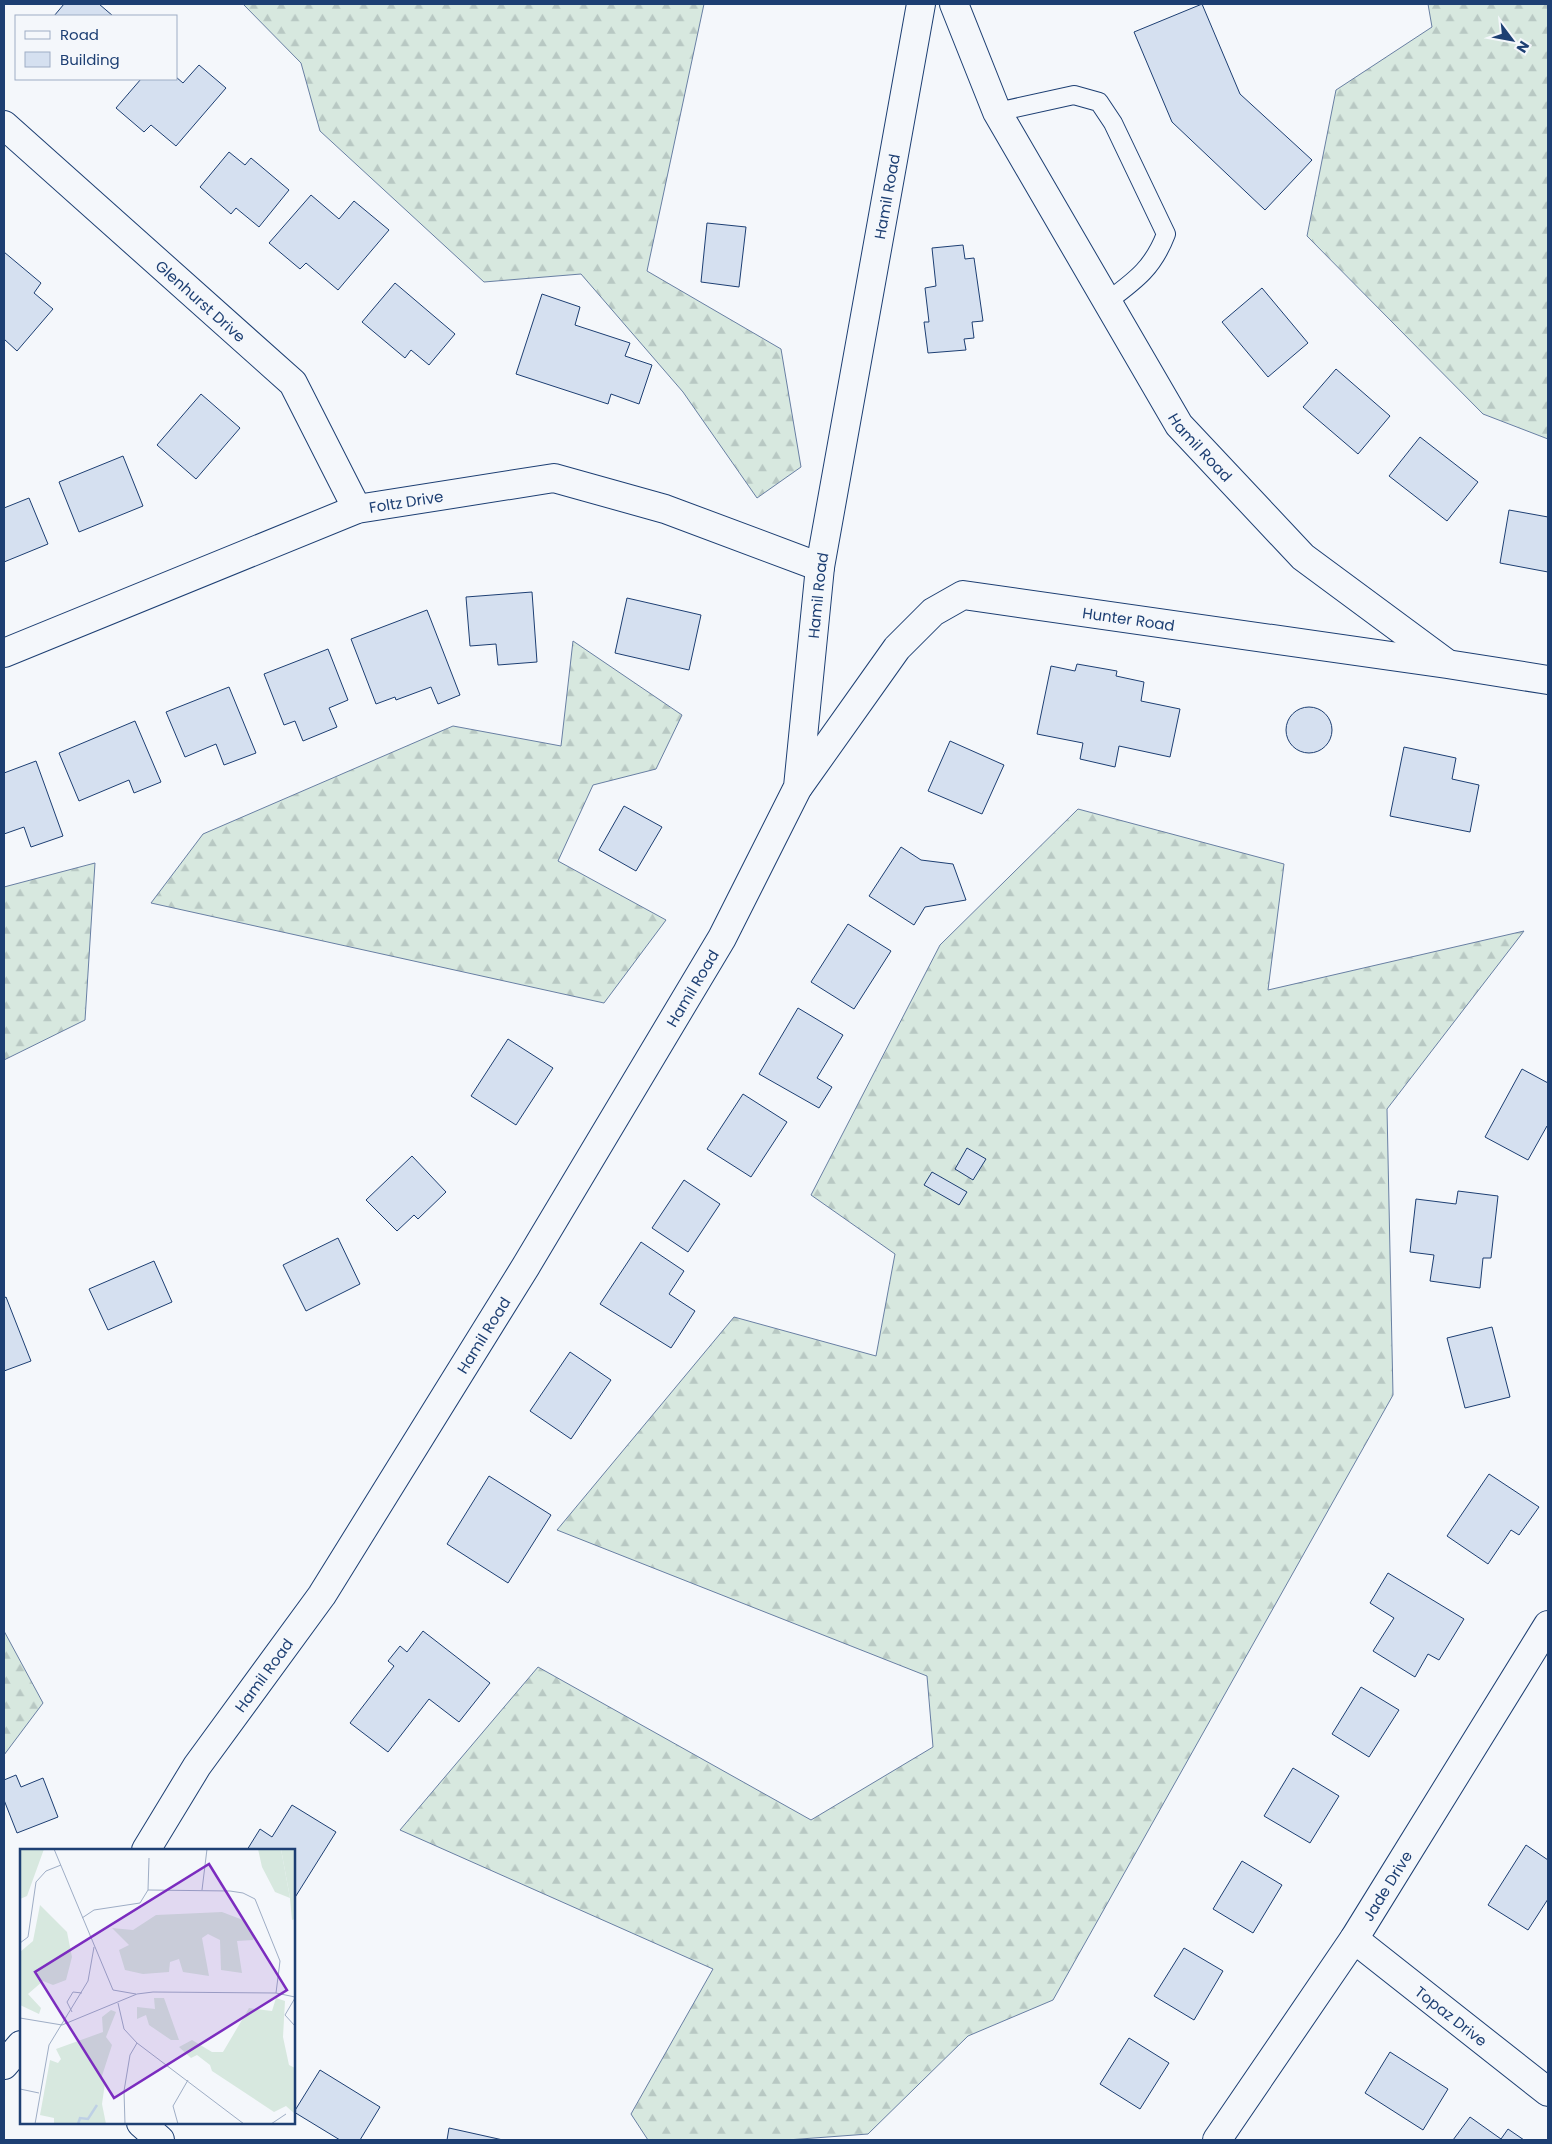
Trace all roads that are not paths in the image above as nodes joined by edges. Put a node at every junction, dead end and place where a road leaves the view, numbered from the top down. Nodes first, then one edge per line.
1 (921, 4) edge
2 (954, 4) edge
3 (998, 112) junction
4 (4, 125) edge
5 (1108, 301) junction
6 (357, 509) junction
7 (820, 567) junction
8 (4, 653) edge
9 (1447, 664) junction
10 (1548, 680) edge
11 (798, 787) junction
12 (1548, 1625) edge
13 (147, 1849) edge
14 (1354, 1939) junction
15 (20, 2046) edge
16 (4, 2065) edge
17 (1548, 2092) edge
18 (142, 2124) edge
19 (160, 2140) edge
20 (1217, 2140) edge

1 - 7 street, Hamil Road
2 - 3 street, Hamil Road
3 - 5 street, Hamil Road
3 - 5 lane
4 - 6 street, Glenhurst Drive
5 - 9 street, Hamil Road
6 - 7 street, Foltz Drive
6 - 8 street, Foltz Drive
7 - 11 street, Hamil Road
9 - 10 street, Hunter Road
9 - 11 street, Hunter Road
11 - 13 street, Hamil Road
12 - 14 street, Jade Drive
14 - 17 street, Topaz Drive
14 - 20 street, Jade Drive
15 - 16 street
18 - 19 street

